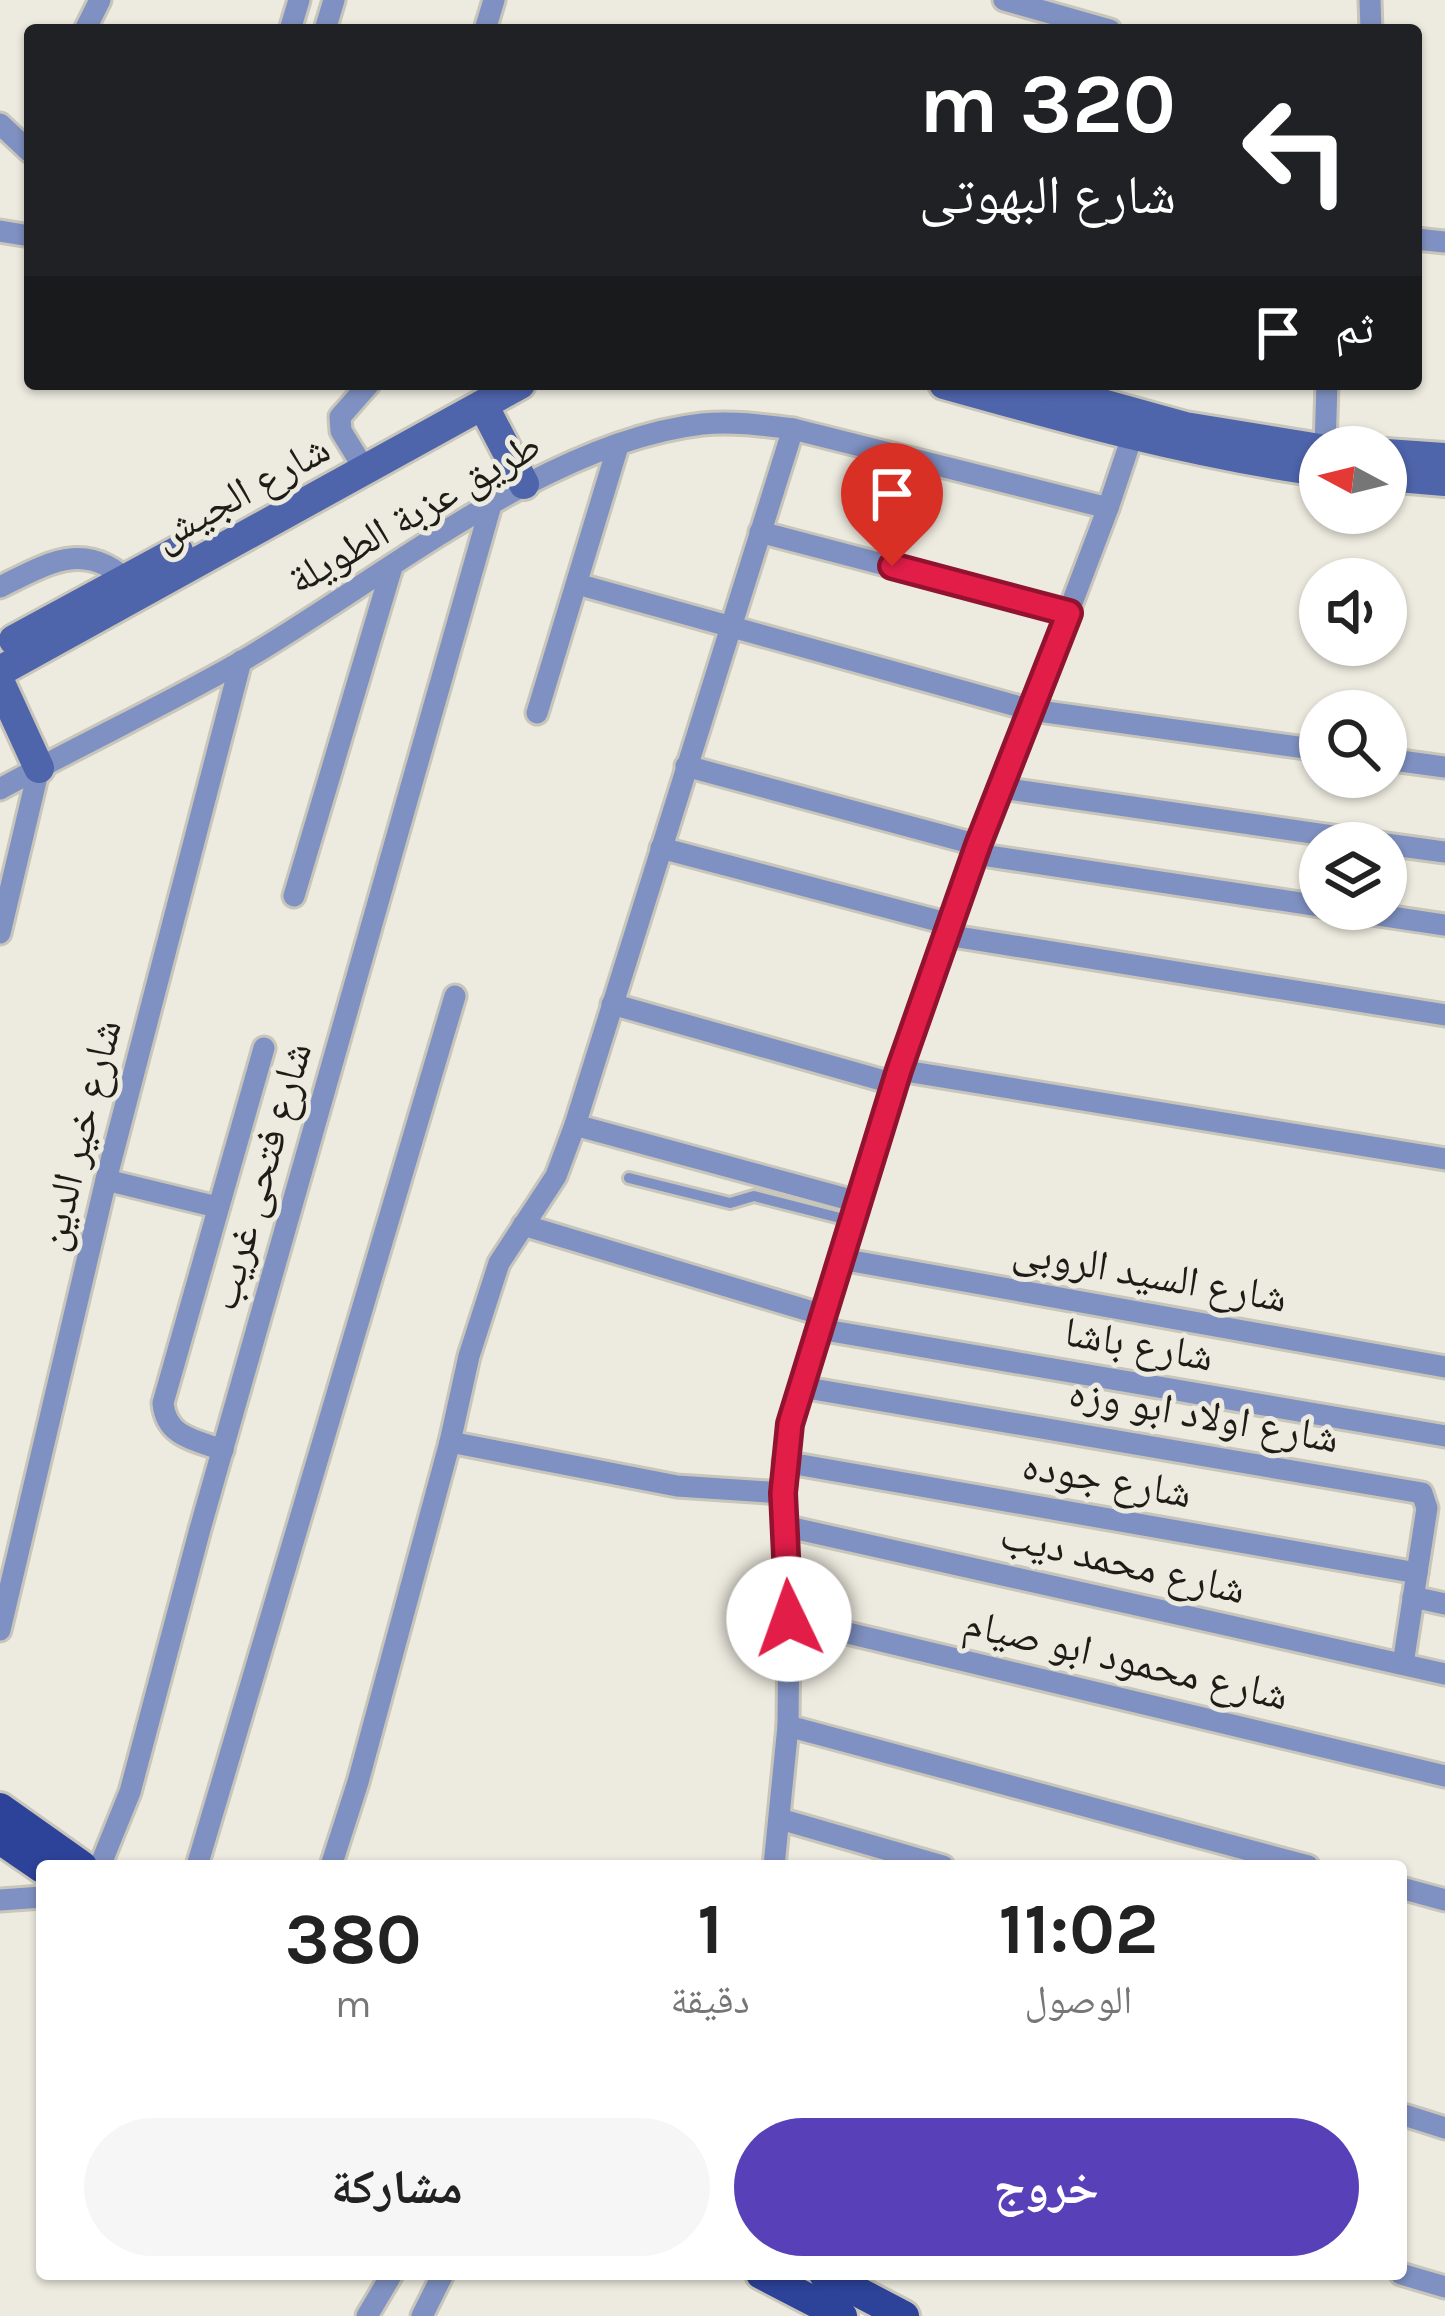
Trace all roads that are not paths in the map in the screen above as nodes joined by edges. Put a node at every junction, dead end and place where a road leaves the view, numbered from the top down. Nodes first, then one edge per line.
1 (1004, 0) edge
2 (1089, 24) edge
3 (0, 124) edge
4 (24, 143) edge
5 (364, 390) edge
6 (971, 390) edge
7 (1045, 390) edge
8 (1327, 390) edge
9 (483, 394) edge
10 (1136, 426) junction
11 (1324, 426) edge
12 (793, 429) junction
13 (1299, 445) edge
14 (618, 446) junction
15 (1407, 455) edge
16 (357, 457) junction
17 (1445, 458) edge
18 (1299, 468) edge
19 (1407, 478) edge
20 (1445, 481) edge
21 (524, 484) junction
22 (491, 505) junction
23 (1108, 508) junction
24 (760, 532) junction
25 (392, 567) junction
26 (577, 584) junction
27 (134, 586) junction
28 (0, 587) edge
29 (1069, 613) junction
30 (730, 626) junction
31 (0, 648) edge
32 (241, 661) junction
33 (0, 671) edge
34 (0, 683) edge
35 (1031, 710) junction
36 (537, 713) dead end
37 (1299, 747) edge
38 (1407, 762) edge
39 (686, 766) junction
40 (1445, 767) edge
41 (39, 768) junction
42 (1000, 788) junction
43 (0, 789) edge
44 (1299, 831) edge
45 (1407, 846) edge
46 (661, 848) junction
47 (977, 849) junction
48 (1445, 852) edge
49 (294, 896) dead end
50 (1299, 903) edge
51 (1407, 919) edge
52 (1445, 925) edge
53 (948, 930) junction
54 (0, 933) edge
55 (455, 996) dead end
56 (612, 1004) junction
57 (1445, 1015) edge
58 (264, 1048) dead end
59 (897, 1077) junction
60 (575, 1125) junction
61 (1445, 1159) edge
62 (629, 1178) dead end
63 (106, 1180) junction
64 (218, 1208) junction
65 (856, 1211) junction
66 (523, 1225) junction
67 (841, 1259) junction
68 (821, 1322) junction
69 (1445, 1367) edge
70 (801, 1387) junction
71 (1445, 1436) edge
72 (450, 1442) junction
73 (223, 1450) junction
74 (784, 1462) junction
75 (783, 1493) junction
76 (784, 1526) junction
77 (1417, 1573) junction
78 (1413, 1597) junction
79 (1445, 1604) edge
80 (789, 1619) junction
81 (0, 1630) edge
82 (1403, 1664) junction
83 (1445, 1673) edge
84 (788, 1726) junction
85 (1445, 1776) edge
86 (0, 1808) edge
87 (780, 1819) junction
88 (0, 1839) edge
89 (74, 1860) edge
90 (102, 1860) edge
91 (199, 1860) edge
92 (333, 1860) edge
93 (775, 1860) edge
94 (923, 1860) edge
95 (1286, 1860) edge
96 (36, 1864) edge
97 (1407, 1890) edge
98 (36, 1897) edge
99 (0, 1900) edge
100 (1445, 1900) edge
101 (1407, 2116) edge
102 (1445, 2128) edge
103 (1407, 2276) edge
104 (389, 2280) edge
105 (440, 2280) edge
106 (773, 2280) edge
107 (835, 2280) edge
108 (1445, 2288) edge
109 (368, 2316) edge
110 (422, 2316) edge
111 (842, 2316) edge
112 (904, 2316) edge

1 - 2 street
3 - 4 street
5 - 16 street
6 - 10 main road
7 - 10 main road
8 - 11 street
9 - 16 main road, شارع الجيش
9 - 21 main road
9 - 27 main road, شارع الجيش
10 - 13 main road
10 - 18 main road
10 - 23 street
12 - 14 street, طريق عزبة الطويلة
12 - 23 street, طريق عزبة الطويلة
12 - 24 street
14 - 21 street, طريق عزبة الطويلة
14 - 26 street
15 - 17 main road
16 - 27 main road, شارع الجيش
19 - 20 main road
21 - 22 street, طريق عزبة الطويلة
22 - 25 street, طريق عزبة الطويلة
22 - 73 street, شارع فتحى غريب
23 - 29 street
24 - 29 street
24 - 30 street
25 - 32 street, طريق عزبة الطويلة
25 - 49 street
26 - 30 street
26 - 36 street
27 - 28 street
27 - 31 main road, شارع الجيش
27 - 33 main road, شارع الجيش
29 - 35 street
30 - 35 street
30 - 39 street
32 - 41 street, طريق عزبة الطويلة
32 - 63 street, شارع خير الدين
34 - 41 main road
35 - 37 street
35 - 42 street
38 - 40 street
39 - 46 street
39 - 47 street
41 - 43 street, طريق عزبة الطويلة
41 - 54 street
42 - 44 street
42 - 47 street
45 - 48 street
46 - 53 street
46 - 56 street
47 - 50 street
47 - 53 street
51 - 52 street
53 - 57 street
53 - 59 street
55 - 91 street
56 - 59 street
56 - 60 street
58 - 64 street
59 - 61 street
59 - 65 street
60 - 65 street
60 - 66 street
62 - 65 lane
63 - 64 street
63 - 81 street, شارع خير الدين
64 - 73 street
65 - 67 street
66 - 68 street, شارع باشا
66 - 72 street
67 - 68 street
67 - 69 street, شارع السيد الروبى
68 - 70 street
68 - 71 street, شارع باشا
70 - 74 street
70 - 77 street, شارع اولاد ابو وزه
72 - 75 street
72 - 92 street
73 - 90 street, شارع فتحى غريب
74 - 75 street
74 - 77 street, شارع جوده
75 - 76 street
76 - 80 street
76 - 82 street, شارع محمد ديب
77 - 78 street, شارع اولاد ابو وزه
78 - 79 street
78 - 82 street, شارع اولاد ابو وزه
80 - 84 street
80 - 85 street, شارع محمود ابو صيام
82 - 83 street, شارع محمد ديب
84 - 87 street
84 - 95 street
86 - 89 main road
87 - 93 street
87 - 94 street
88 - 96 main road
97 - 100 street
98 - 99 street
101 - 102 street
103 - 108 street
104 - 109 street
105 - 110 street
106 - 111 main road
107 - 112 main road

